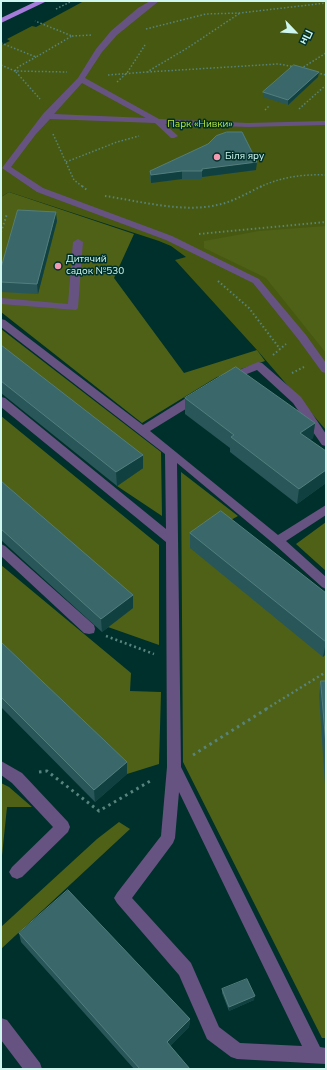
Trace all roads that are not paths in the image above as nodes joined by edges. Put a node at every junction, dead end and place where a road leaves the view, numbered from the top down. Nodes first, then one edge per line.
1 (43, 1) edge
2 (155, 1) edge
3 (1, 21) edge
4 (81, 79) junction
5 (48, 114) junction
6 (157, 121) junction
7 (326, 123) edge
8 (174, 136) dead end
9 (78, 242) dead end
10 (1, 301) edge
11 (1, 322) edge
12 (326, 370) edge
13 (220, 382) edge
14 (207, 390) edge
15 (1, 401) edge
16 (143, 430) junction
17 (326, 442) edge
18 (171, 452) junction
19 (326, 509) edge
20 (171, 540) junction
21 (278, 541) junction
22 (1, 549) edge
23 (326, 584) edge
24 (89, 629) road end
25 (1, 767) edge
26 (174, 767) junction
27 (17, 872) dead end
28 (1, 1026) edge
29 (321, 1056) edge
30 (34, 1069) edge

1 - 3 main road
2 - 4 lane
4 - 5 lane
4 - 6 lane
5 - 6 lane
5 - 12 lane
6 - 7 lane
6 - 8 lane
9 - 10 lane
11 - 16 lane
13 - 17 lane
14 - 16 lane
15 - 20 lane
16 - 18 lane
18 - 20 lane
18 - 21 lane
19 - 21 lane
20 - 26 lane
21 - 23 lane
22 - 24 lane
25 - 27 lane
26 - 29 lane
26 - 29 lane
28 - 30 lane

